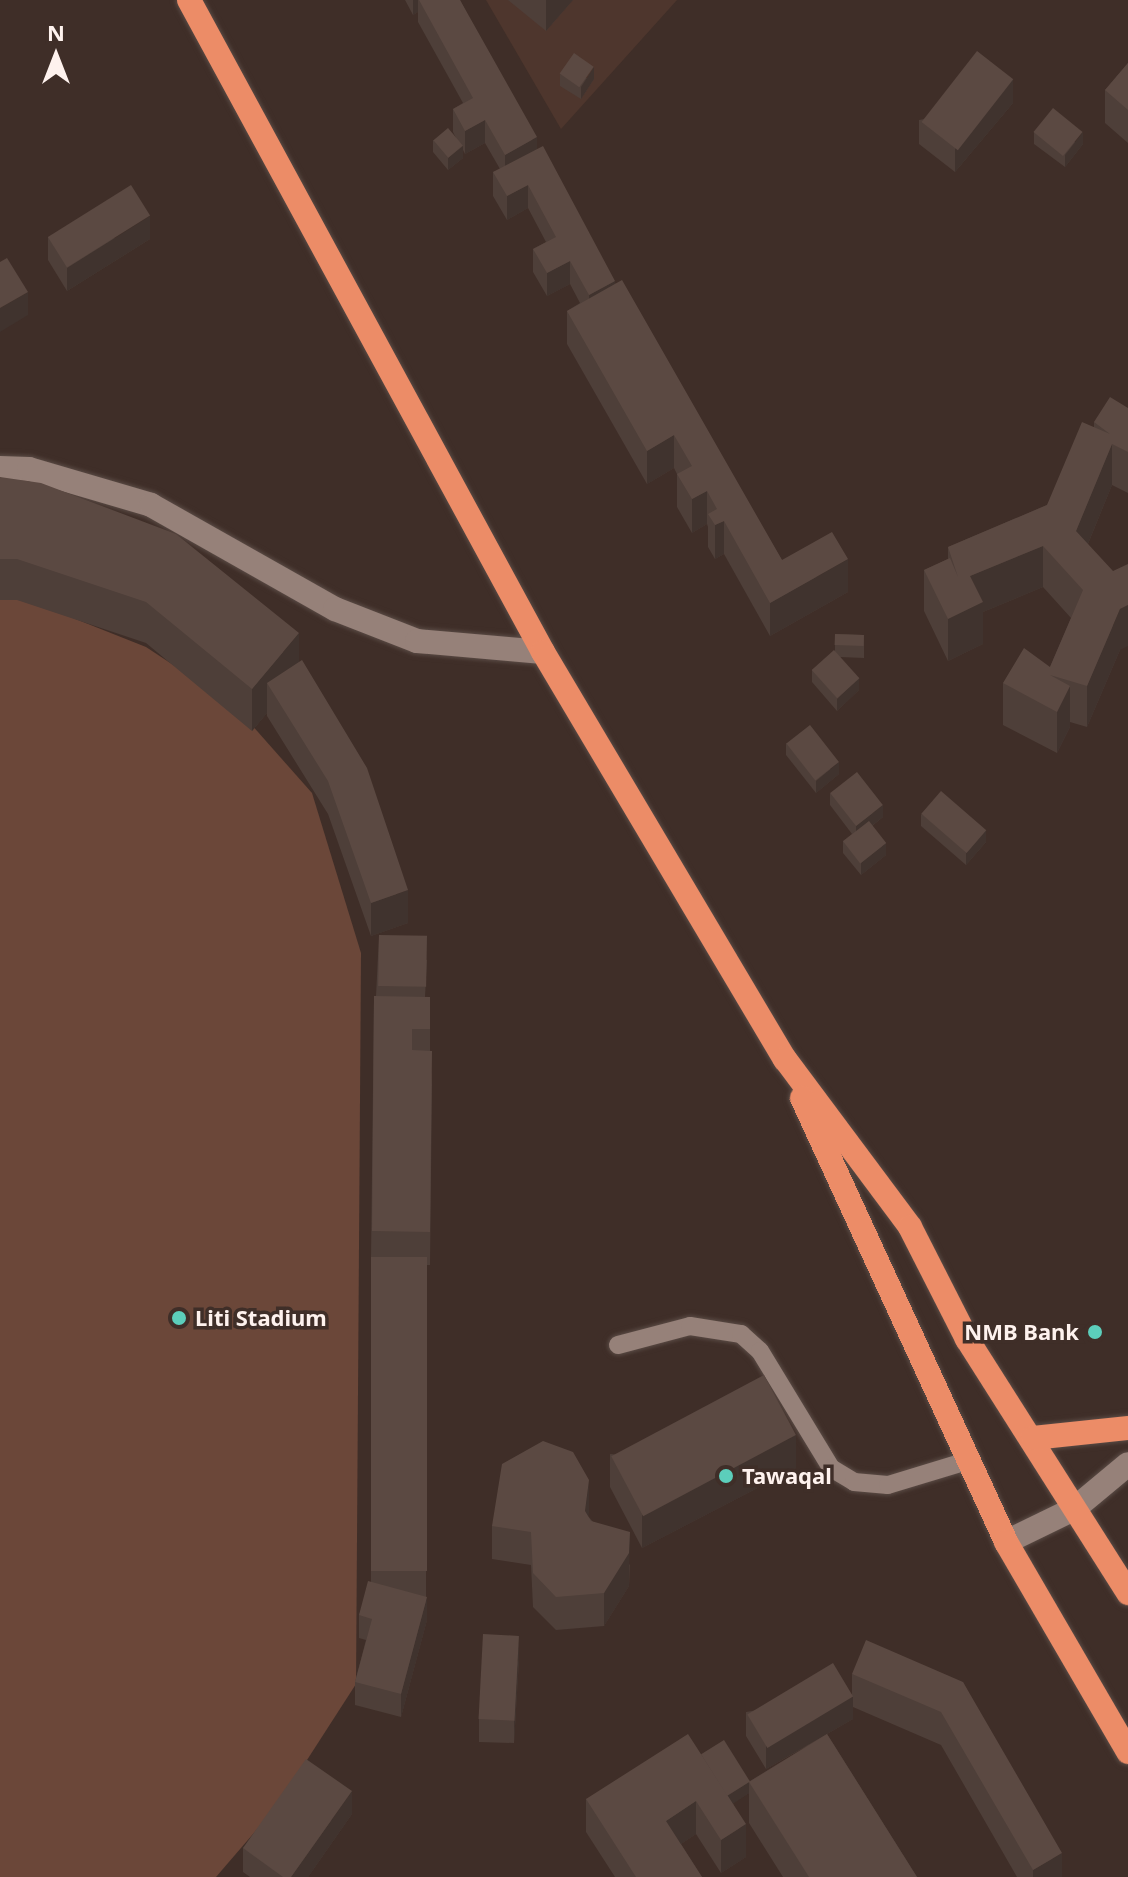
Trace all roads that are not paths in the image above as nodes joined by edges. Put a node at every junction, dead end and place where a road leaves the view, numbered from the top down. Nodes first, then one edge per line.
1 (189, 0) edge
2 (0, 468) edge
3 (543, 652) junction
4 (785, 1059) junction
5 (618, 1345) dead end
6 (1128, 1428) edge
7 (1033, 1438) junction
8 (967, 1461) junction
9 (1128, 1464) edge
10 (1074, 1509) junction
11 (1006, 1542) junction
12 (1122, 1562) edge
13 (1128, 1593) edge
14 (1128, 1752) edge

1 - 3 highway
2 - 3 street
3 - 4 highway
4 - 7 highway
4 - 8 highway
5 - 8 lane
6 - 7 highway
7 - 10 highway
8 - 11 highway
9 - 10 street
10 - 11 street
10 - 12 highway
11 - 14 highway
12 - 13 highway

